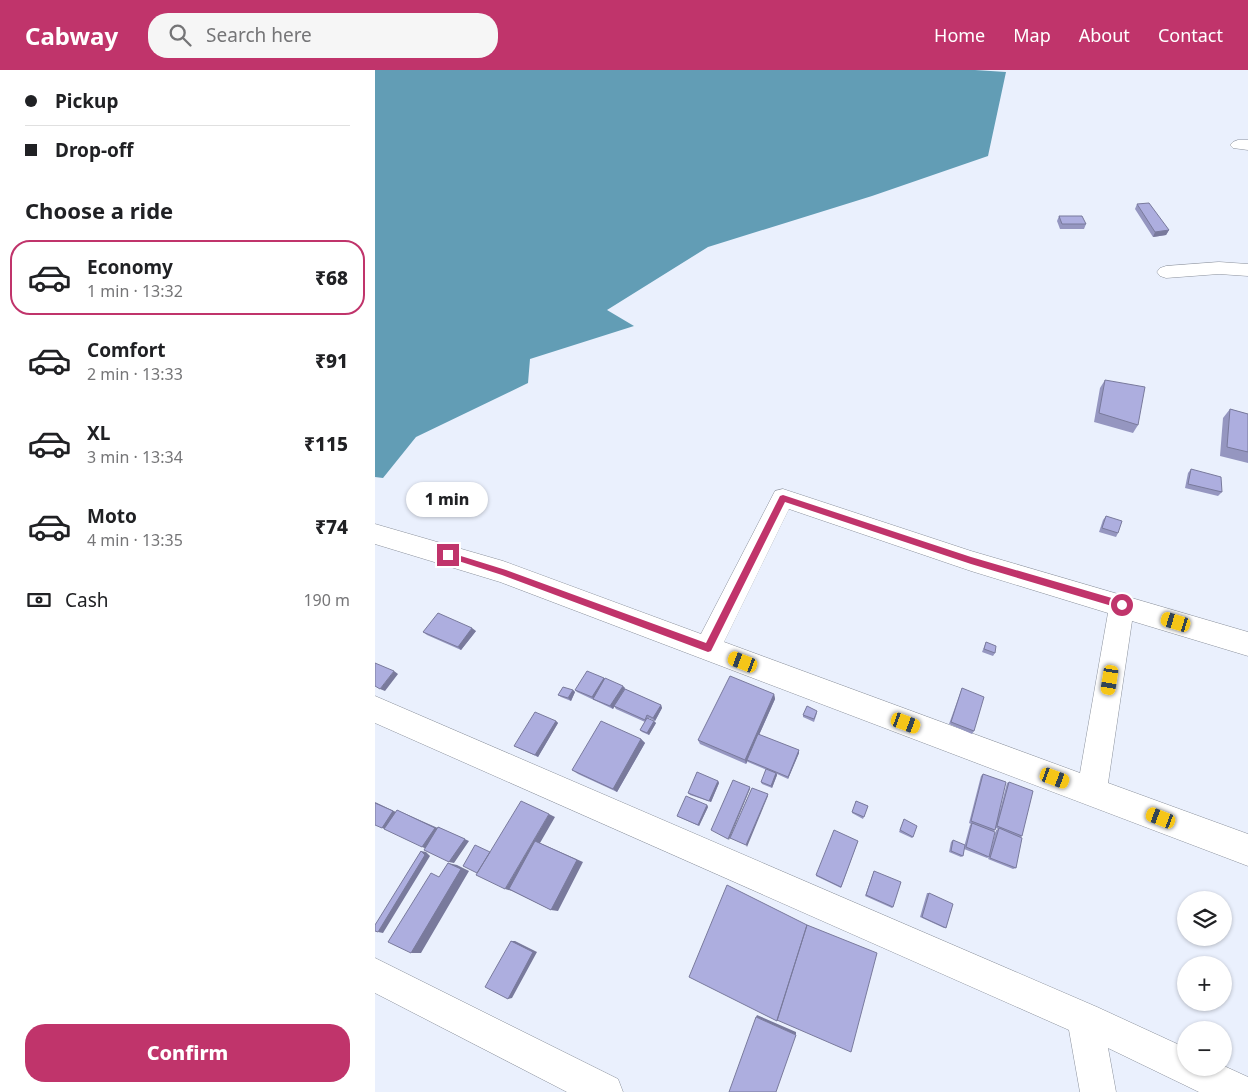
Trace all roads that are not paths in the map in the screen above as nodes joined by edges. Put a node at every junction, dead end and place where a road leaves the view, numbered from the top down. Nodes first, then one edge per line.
1 (1248, 270) edge
2 (1166, 272) dead end
3 (375, 534) edge
4 (1122, 605) junction
5 (1248, 644) edge
6 (708, 648) junction
7 (375, 709) edge
8 (1092, 792) junction
9 (1248, 850) edge
10 (375, 974) edge
11 (1085, 1019) junction
12 (1177, 1062) edge
13 (1206, 1076) edge
14 (605, 1092) edge
15 (1098, 1092) edge
16 (1240, 1092) edge

1 - 2 street
3 - 6 street
4 - 5 street
4 - 6 street
4 - 8 street
6 - 8 street
7 - 11 street
8 - 9 street
10 - 14 street
11 - 12 street
11 - 15 street
13 - 16 street

